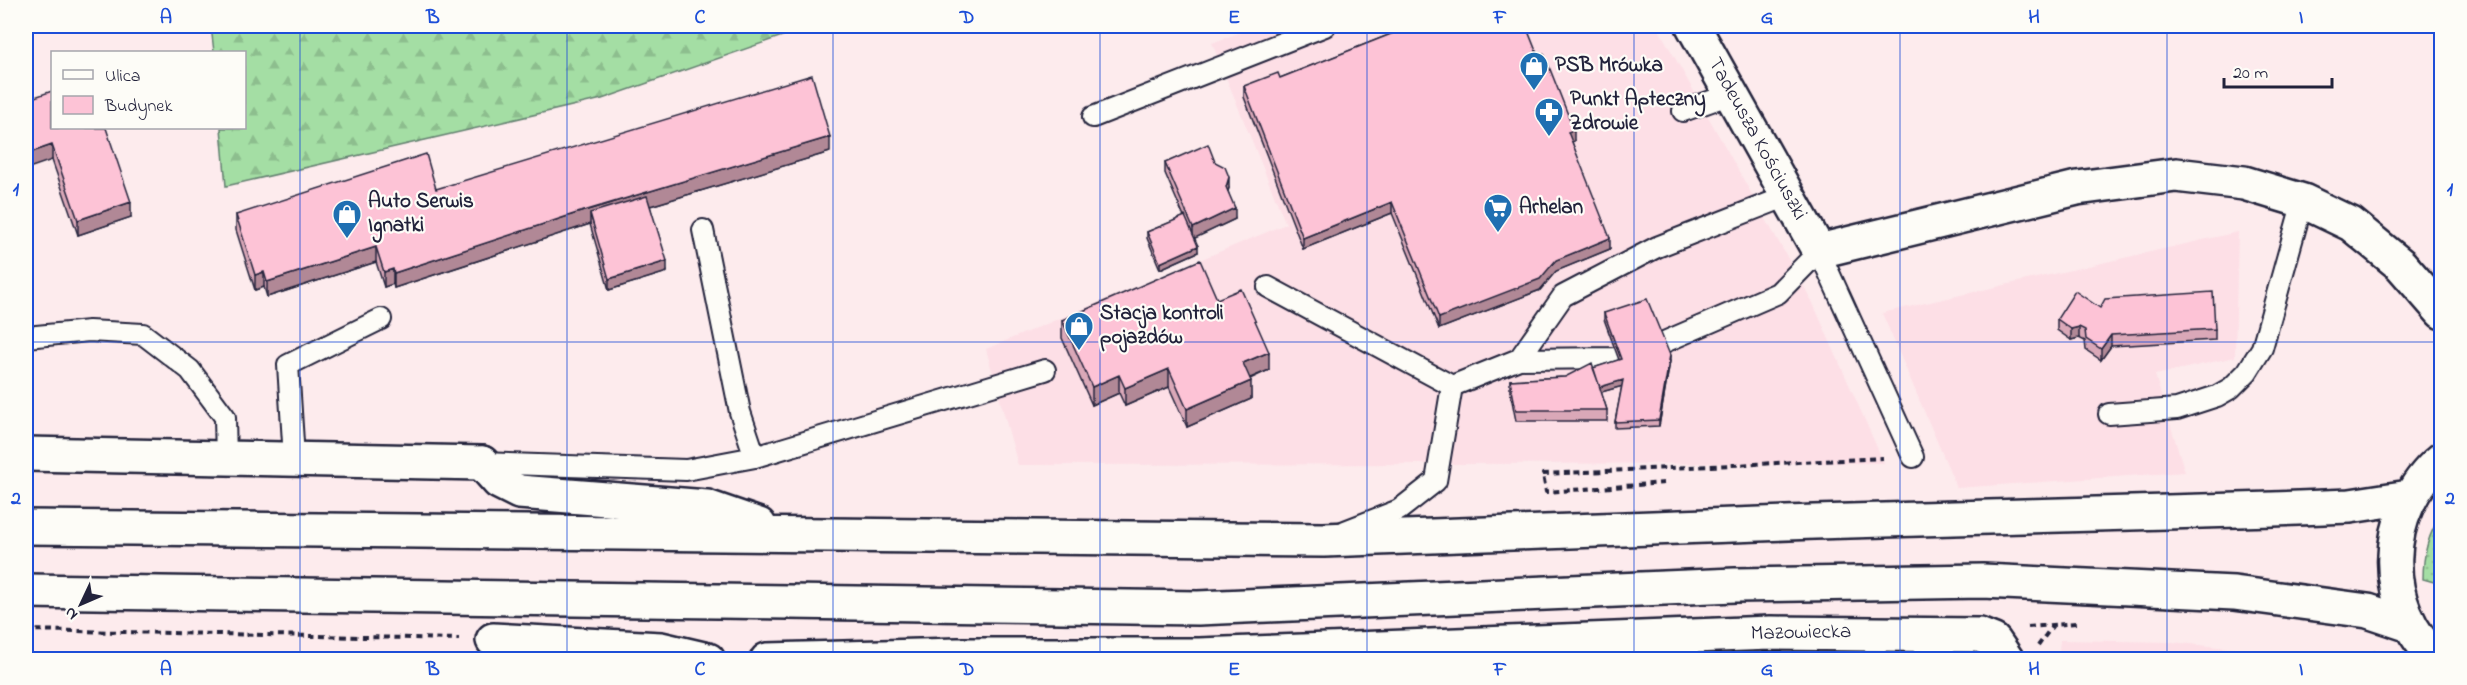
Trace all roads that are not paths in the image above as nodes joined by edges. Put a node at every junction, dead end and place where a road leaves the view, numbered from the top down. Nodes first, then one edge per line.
1 (1325, 26) edge
2 (1695, 26) edge
3 (1731, 94) junction
4 (1683, 111) dead end
5 (1093, 117) dead end
6 (1790, 195) junction
7 (2303, 201) junction
8 (703, 230) dead end
9 (1819, 250) junction
10 (1268, 287) dead end
11 (2440, 318) edge
12 (381, 319) dead end
13 (26, 337) edge
14 (1519, 359) junction
15 (1045, 370) dead end
16 (1452, 386) junction
17 (2109, 414) dead end
18 (26, 454) edge
19 (755, 457) junction
20 (1913, 457) road end
21 (294, 458) junction
22 (226, 459) junction
23 (2442, 459) edge
24 (482, 463) junction
25 (2409, 496) junction
26 (26, 527) edge
27 (787, 534) junction
28 (1324, 540) junction
29 (26, 591) edge
30 (2410, 625) junction
31 (493, 640) road end
32 (2014, 654) edge
33 (1199, 657) edge
34 (708, 660) edge
35 (767, 660) edge
36 (2439, 660) edge

1 - 5 lane
2 - 3 main road, Tadeusza Kościuszki
3 - 4 lane
3 - 6 main road, Tadeusza Kościuszki
6 - 9 main road, Tadeusza Kościuszki
6 - 14 lane
7 - 9 main road
7 - 11 main road
7 - 17 lane
8 - 19 lane
9 - 14 lane
9 - 20 lane
10 - 16 lane
12 - 21 lane
13 - 22 lane
14 - 16 lane
15 - 19 lane
16 - 28 lane
18 - 22 main road
19 - 24 lane
21 - 22 main road
21 - 24 main road
23 - 25 main road
24 - 27 main road
25 - 28 main road
25 - 30 main road
26 - 27 main road
27 - 28 main road
29 - 30 main road
30 - 36 main road
31 - 34 main road
32 - 33 main road, Mazowiecka
33 - 35 main road, Mazowiecka

